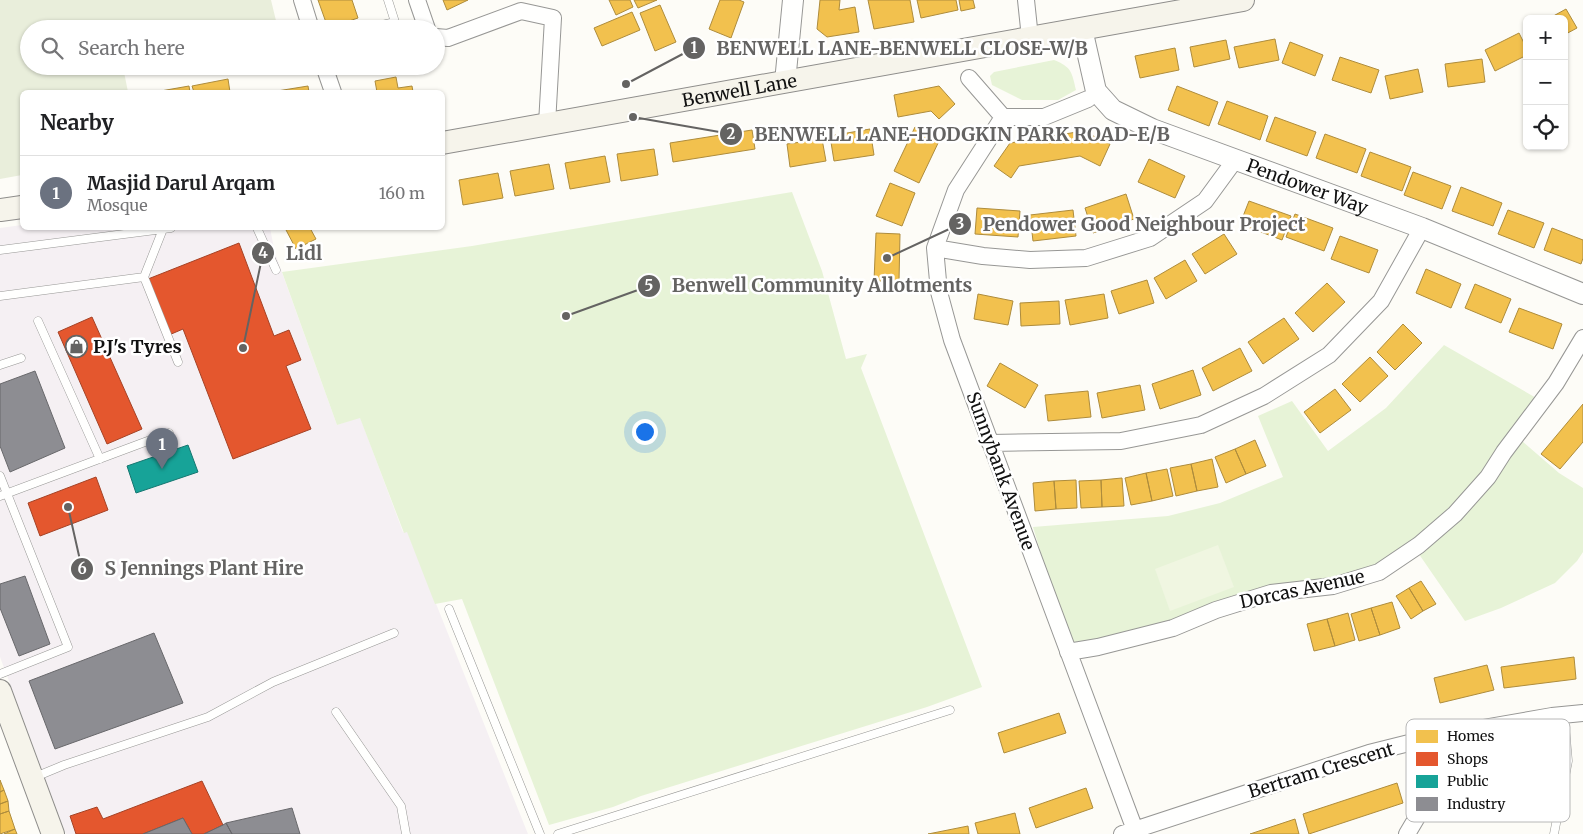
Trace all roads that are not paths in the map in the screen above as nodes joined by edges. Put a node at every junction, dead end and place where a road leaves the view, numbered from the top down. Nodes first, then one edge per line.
1 (302, 0) edge
2 (388, 0) edge
3 (417, 0) edge
4 (793, 0) edge
5 (1026, 0) edge
6 (1243, 0) edge
7 (308, 20) edge
8 (394, 20) edge
9 (424, 20) edge
10 (1082, 29) junction
11 (445, 38) edge
12 (1030, 38) junction
13 (327, 75) edge
14 (969, 78) dead end
15 (785, 82) junction
16 (331, 90) edge
17 (1088, 99) dead end
18 (1003, 117) junction
19 (547, 124) junction
20 (445, 141) edge
21 (1235, 160) junction
22 (20, 207) edge
23 (0, 210) edge
24 (1422, 228) junction
25 (152, 230) edge
26 (166, 230) edge
27 (258, 230) edge
28 (935, 248) junction
29 (0, 250) edge
30 (276, 270) dead end
31 (144, 277) junction
32 (1583, 294) edge
33 (0, 296) edge
34 (38, 321) dead end
35 (1583, 338) edge
36 (21, 358) dead end
37 (178, 362) dead end
38 (0, 365) edge
39 (169, 433) dead end
40 (990, 443) junction
41 (100, 459) junction
42 (0, 476) edge
43 (3, 494) edge
44 (449, 608) dead end
45 (394, 633) dead end
46 (1068, 652) junction
47 (0, 674) edge
48 (0, 691) edge
49 (950, 710) dead end
50 (336, 712) dead end
51 (1583, 714) edge
52 (1564, 715) junction
53 (1540, 719) edge
54 (1564, 719) edge
55 (1406, 743) edge
56 (33, 778) junction
57 (1414, 822) edge
58 (1128, 832) edge
59 (53, 834) edge
60 (406, 834) edge
61 (540, 834) edge
62 (558, 834) edge
63 (1407, 834) edge

1 - 7 street
2 - 8 lane
3 - 9 street
4 - 15 street
5 - 12 street
6 - 10 main road, Benwell Lane
10 - 12 main road, Benwell Lane
10 - 21 street, Pendower Way
11 - 19 street
12 - 15 main road, Benwell Lane
13 - 16 street
14 - 18 street
15 - 19 main road, Benwell Lane
17 - 18 street
18 - 28 street, Sunnybank Avenue
19 - 20 main road, Benwell Lane
21 - 24 street, Pendower Way
21 - 28 street
22 - 23 main road
24 - 32 street, Pendower Way
24 - 40 street
25 - 29 lane
26 - 31 lane
27 - 30 lane
28 - 40 street, Sunnybank Avenue
31 - 33 lane
31 - 37 lane
34 - 41 lane
35 - 46 street, Dorcas Avenue
36 - 38 lane
39 - 41 lane
40 - 46 street, Sunnybank Avenue
41 - 43 lane
42 - 43 lane
43 - 47 lane
44 - 61 lane
45 - 56 lane
46 - 58 street, Sunnybank Avenue
48 - 56 main road
49 - 62 lane
50 - 60 lane
51 - 52 street, Bertram Crescent
52 - 53 street, Bertram Crescent
52 - 54 lane
55 - 58 street, Bertram Crescent
56 - 59 main road
57 - 63 street

